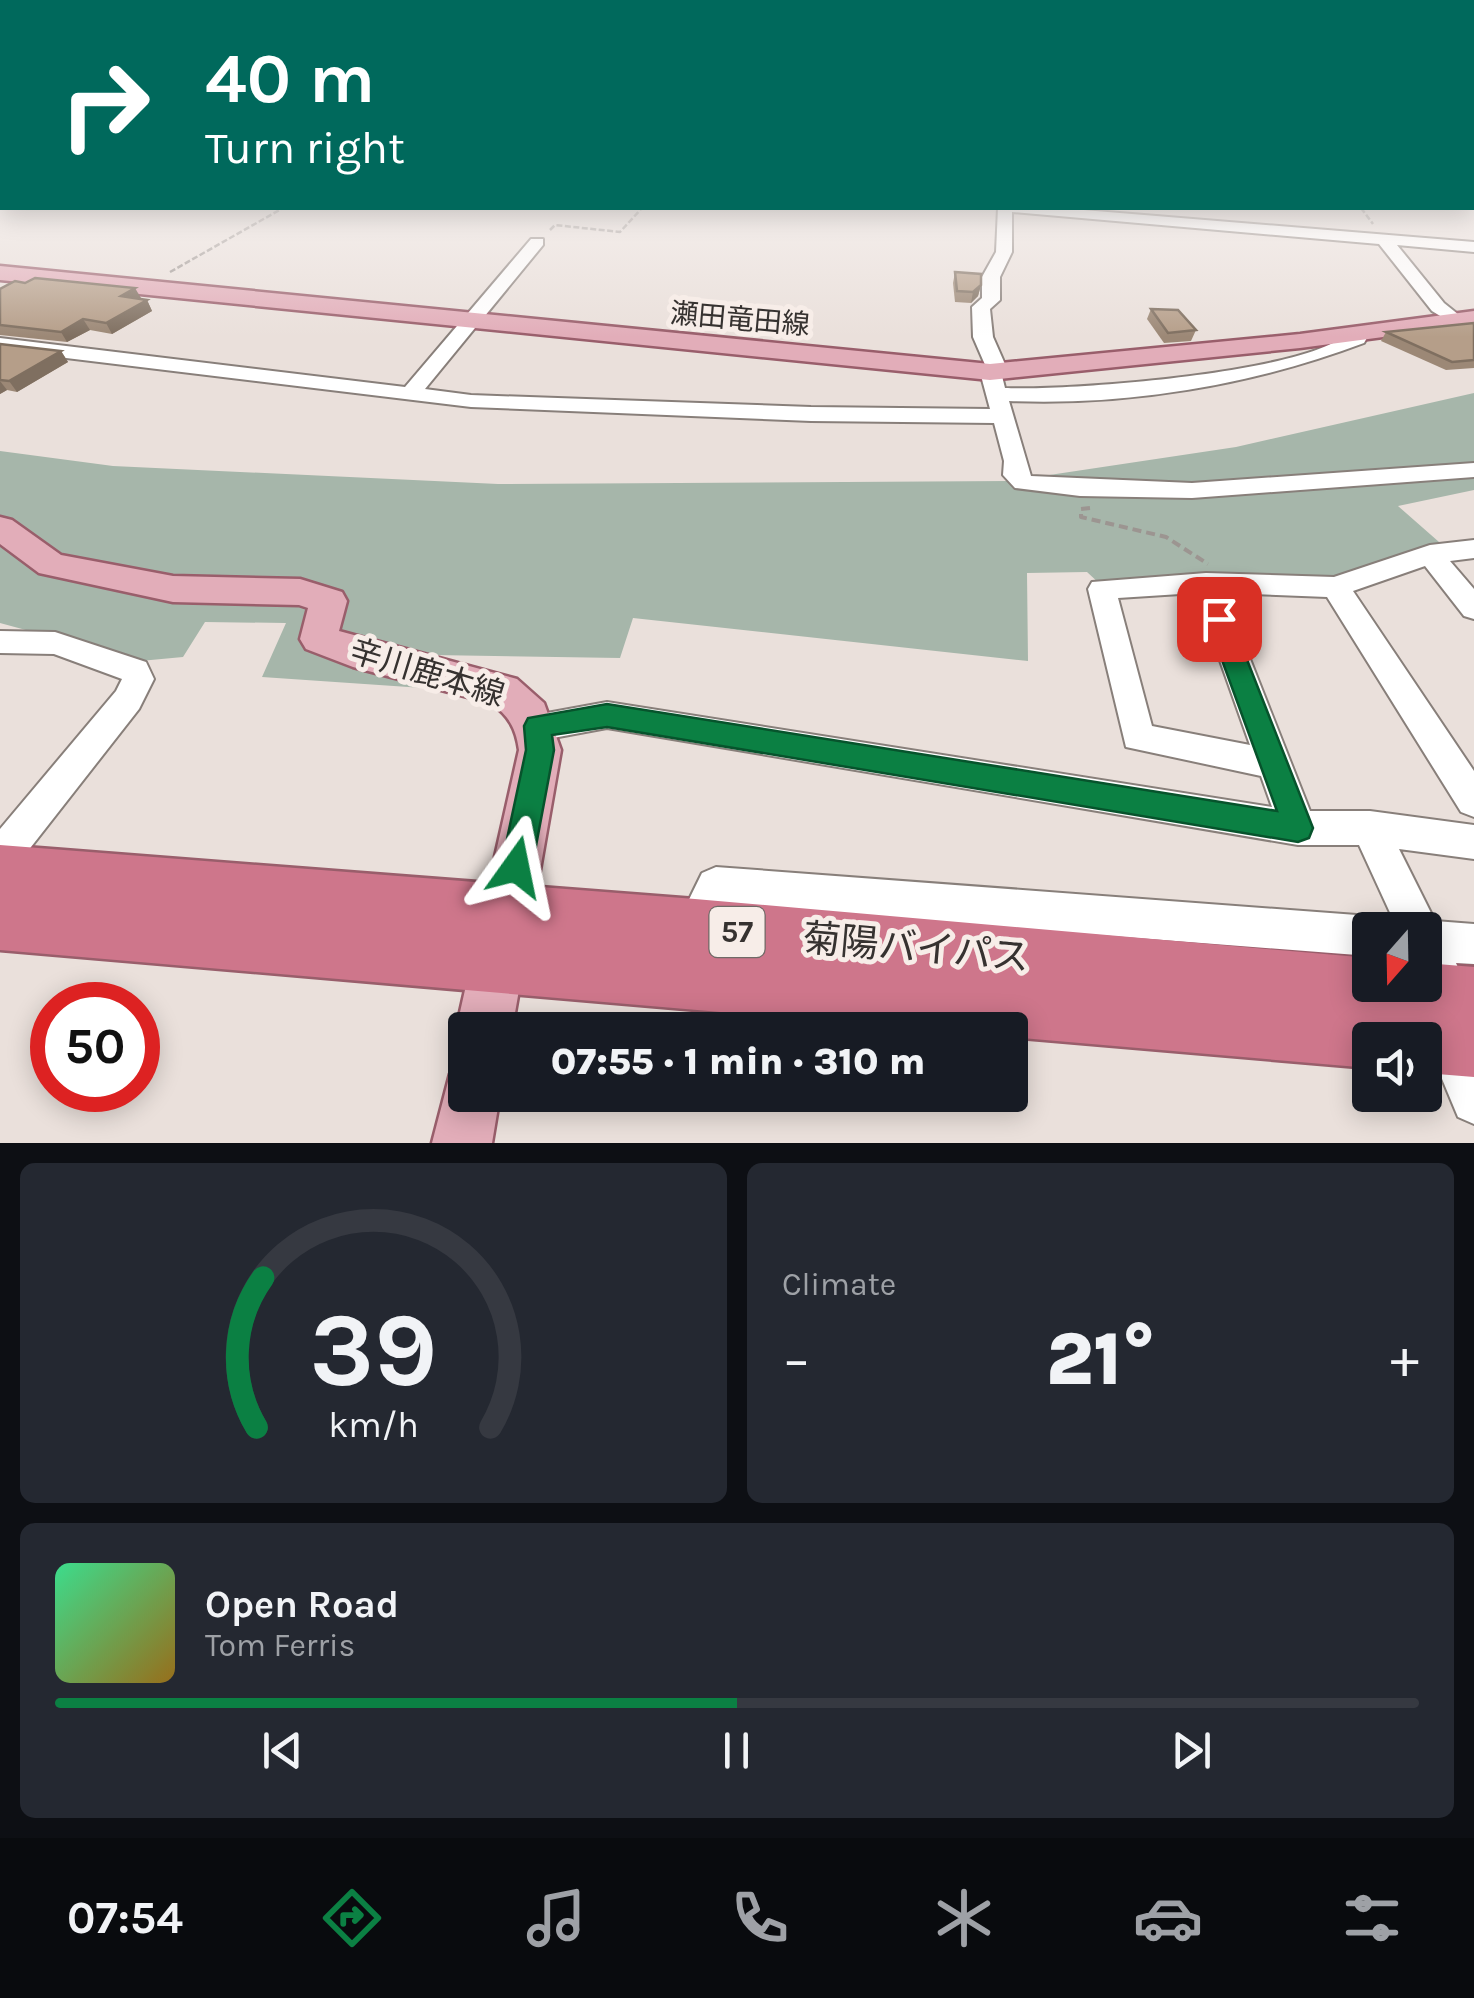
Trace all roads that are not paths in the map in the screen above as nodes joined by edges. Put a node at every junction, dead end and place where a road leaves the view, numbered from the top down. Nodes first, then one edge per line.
1 (1006, 230) edge
2 (1270, 230) edge
3 (1384, 240) junction
4 (536, 242) road end
5 (1474, 248) edge
6 (0, 273) edge
7 (1465, 318) edge
8 (468, 322) junction
9 (0, 344) edge
10 (996, 388) junction
11 (410, 394) junction
12 (1474, 470) edge
13 (0, 528) edge
14 (1474, 549) edge
15 (1430, 554) junction
16 (1215, 583) junction
17 (1334, 587) junction
18 (1474, 609) edge
19 (0, 642) edge
20 (538, 726) junction
21 (1273, 764) junction
22 (1474, 801) edge
23 (1298, 828) junction
24 (1370, 828) junction
25 (1474, 842) edge
26 (0, 857) edge
27 (0, 872) edge
28 (1410, 912) edge
29 (0, 921) edge
30 (695, 928) junction
31 (1352, 935) edge
32 (502, 939) junction
33 (1442, 942) edge
34 (1474, 944) edge
35 (1441, 1002) edge
36 (488, 1012) edge
37 (1448, 1027) edge
38 (1474, 1101) edge
39 (468, 1112) edge
40 (462, 1143) edge

1 - 10 street
2 - 3 street
3 - 5 street
3 - 7 street
4 - 8 street
6 - 8 main road, 瀬田竜田線
7 - 10 main road, 瀬田竜田線
8 - 10 main road, 瀬田竜田線
8 - 11 street
9 - 11 street
10 - 11 street
10 - 12 street
13 - 20 main road, 辛川鹿本線
14 - 15 street
15 - 17 street
15 - 18 street
16 - 17 street
16 - 21 street
16 - 21 street
17 - 22 street
19 - 26 street
20 - 23 street
20 - 32 main road, 辛川鹿本線
21 - 23 street
23 - 24 street
24 - 25 street
24 - 28 street
27 - 32 highway, 菊陽バイパス / 57
29 - 32 highway, 菊陽バイパス / 57
30 - 31 street
30 - 32 highway, 菊陽バイパス / 57
30 - 37 highway, 菊陽バイパス / 57
32 - 36 main road, 辛川鹿本線
32 - 37 highway, 菊陽バイパス / 57
33 - 34 street
35 - 37 street
37 - 38 street
39 - 40 main road

